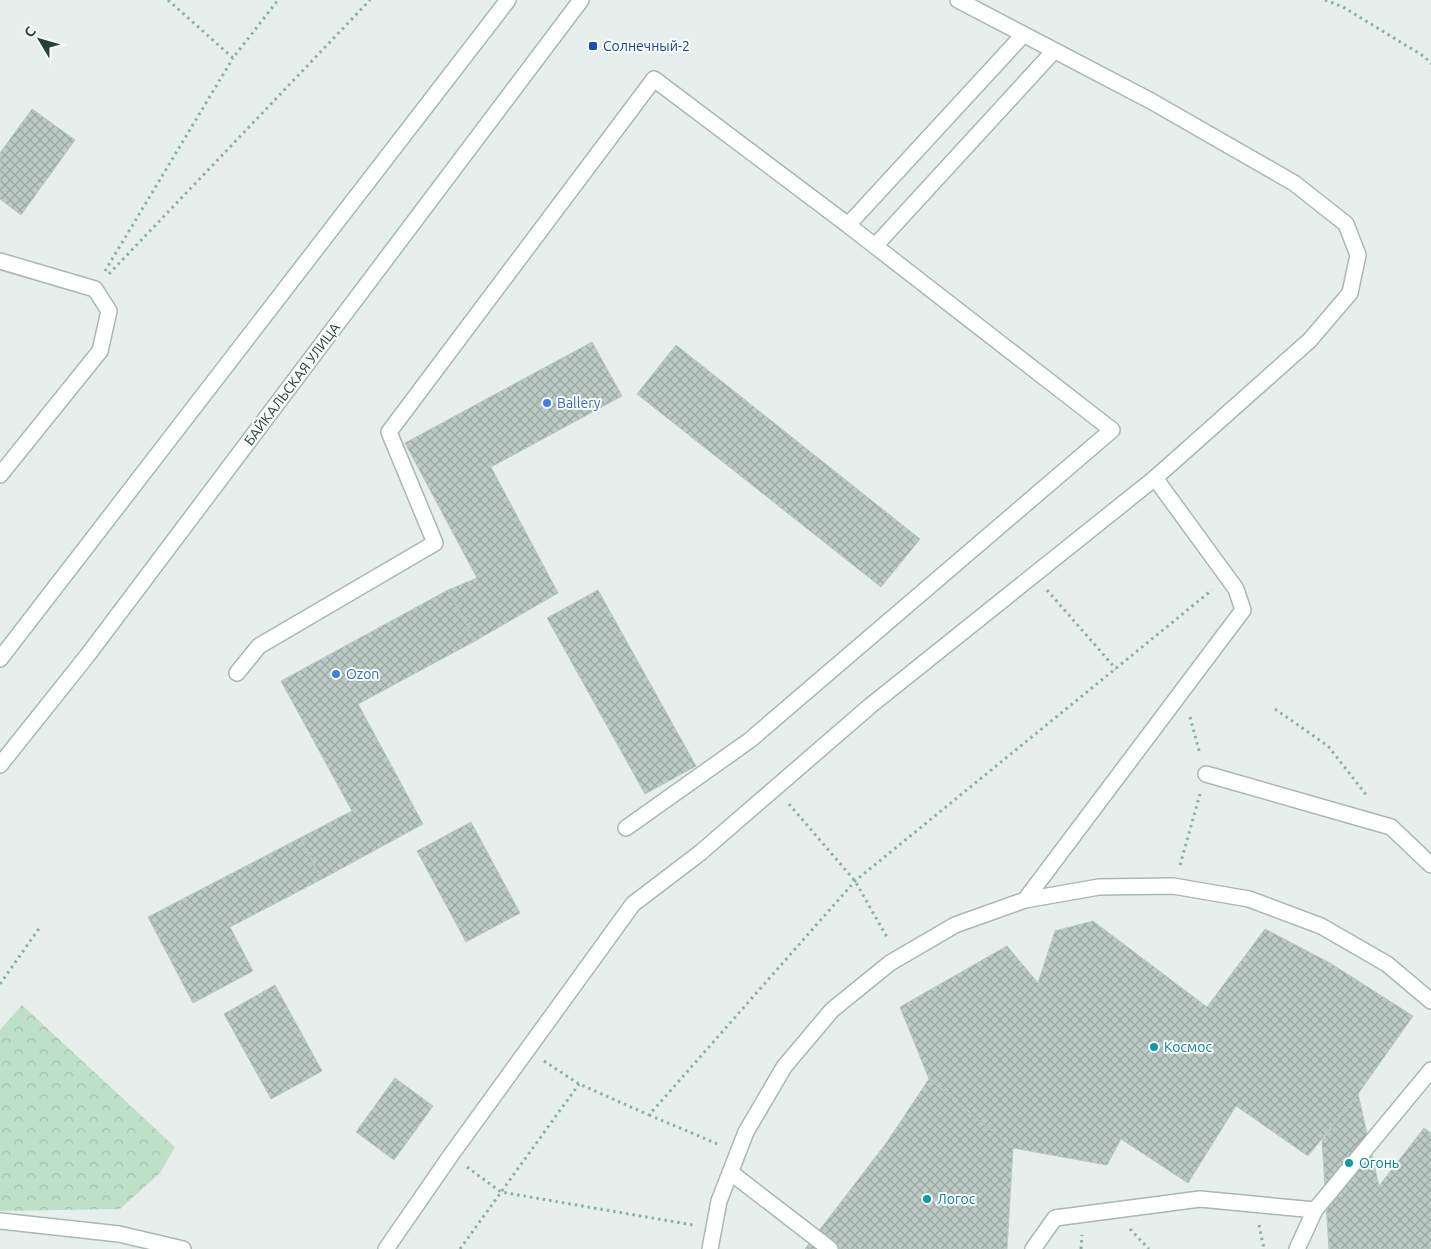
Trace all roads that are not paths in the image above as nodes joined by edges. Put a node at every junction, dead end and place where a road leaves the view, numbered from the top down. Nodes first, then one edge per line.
1 (508, 0) edge
2 (581, 0) edge
3 (958, 0) edge
4 (1023, 34) junction
5 (1054, 51) junction
6 (848, 225) junction
7 (875, 246) junction
8 (0, 261) edge
9 (0, 475) edge
10 (1154, 478) junction
11 (0, 659) edge
12 (237, 674) dead end
13 (0, 765) edge
14 (1206, 774) road end
15 (626, 828) dead end
16 (1431, 865) edge
17 (1025, 900) junction
18 (1431, 1001) edge
19 (1431, 1070) edge
20 (730, 1172) junction
21 (1315, 1210) junction
22 (0, 1221) edge
23 (183, 1249) edge
24 (386, 1249) edge
25 (710, 1249) edge
26 (830, 1249) edge
27 (1033, 1249) edge
28 (1297, 1249) edge

1 - 11 street
2 - 13 street, БАЙКАЛЬСКАЯ УЛИЦА
3 - 4 street
4 - 5 street
4 - 6 street
5 - 7 street
5 - 10 street
6 - 7 street
6 - 12 street
7 - 15 street
8 - 9 street
10 - 17 street
10 - 24 street
14 - 16 street
17 - 18 street
17 - 20 street
19 - 21 street
20 - 25 street
20 - 26 street
21 - 27 street
21 - 28 street
22 - 23 street

